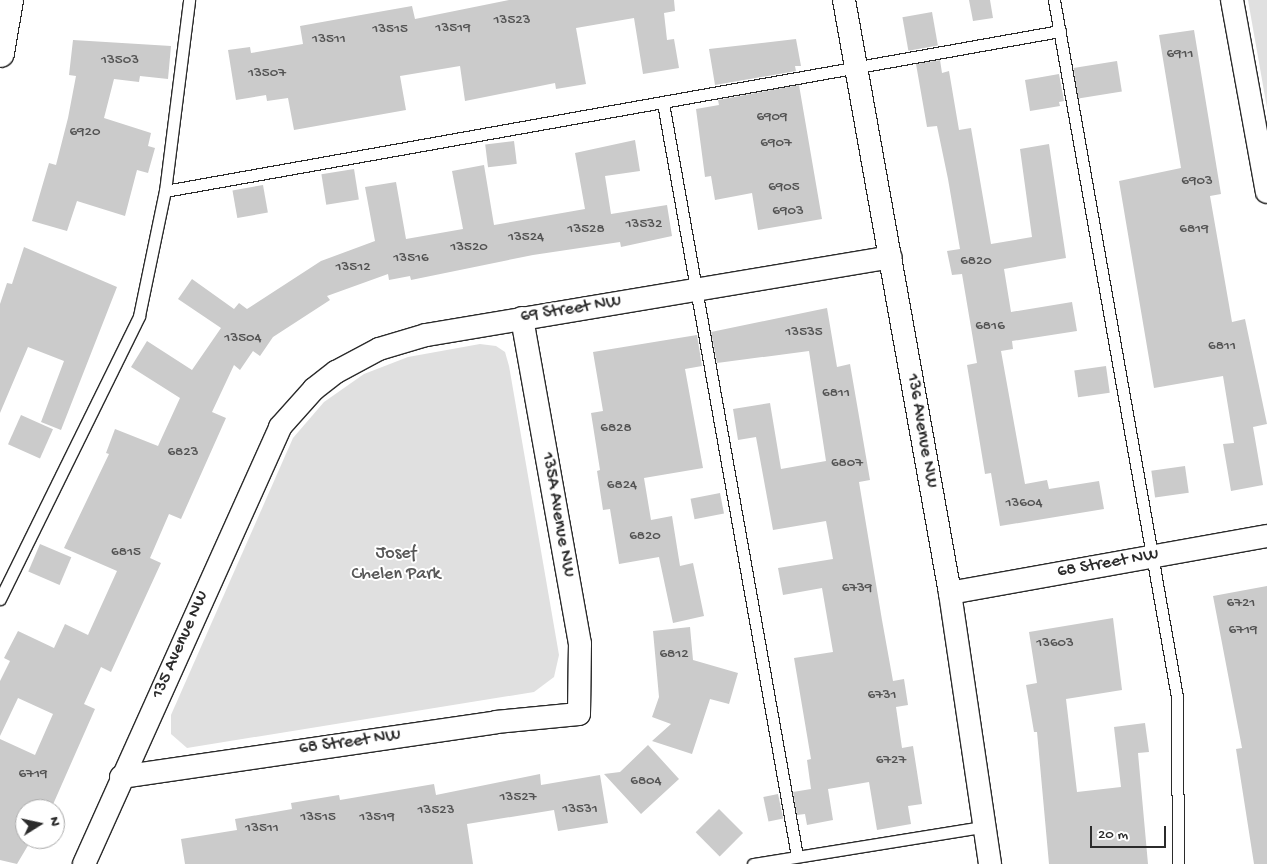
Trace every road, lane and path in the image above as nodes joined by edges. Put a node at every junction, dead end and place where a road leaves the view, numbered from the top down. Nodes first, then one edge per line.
1 (9, 0) edge
2 (188, 0) edge
3 (844, 0) edge
4 (1054, 0) edge
5 (1232, 0) edge
6 (1060, 30) junction
7 (0, 53) edge
8 (857, 70) junction
9 (663, 103) junction
10 (165, 191) junction
11 (1267, 192) edge
12 (890, 257) junction
13 (697, 289) junction
14 (522, 318) junction
15 (280, 427) joint
16 (1267, 536) edge
17 (1154, 556) junction
18 (950, 593) junction
19 (0, 599) edge
20 (579, 714) joint
21 (121, 777) junction
22 (988, 826) junction
23 (797, 856) junction
24 (84, 864) edge
25 (752, 864) edge
26 (990, 864) edge
27 (1178, 864) edge

1 - 7 street
2 - 10 lane
3 - 8 street, 136 Avenue NW
4 - 6 lane
5 - 11 street
6 - 8 lane
6 - 17 lane
8 - 9 lane
8 - 12 street, 136 Avenue NW
9 - 10 lane
9 - 13 lane
10 - 19 lane
12 - 13 street, 69 Street NW
12 - 18 street, 136 Avenue NW
13 - 14 street, 69 Street NW
13 - 23 lane
14 - 15 street, 69 Street NW
14 - 20 street, 135A Avenue NW
15 - 21 street, 135 Avenue NW
16 - 17 street, 68 Street NW
17 - 18 street, 68 Street NW
17 - 27 lane
18 - 22 street, 136 Avenue NW
20 - 21 street, 68 Street NW
21 - 24 street, 135 Avenue NW
22 - 23 lane
22 - 26 street, 136 Avenue NW
23 - 25 lane

